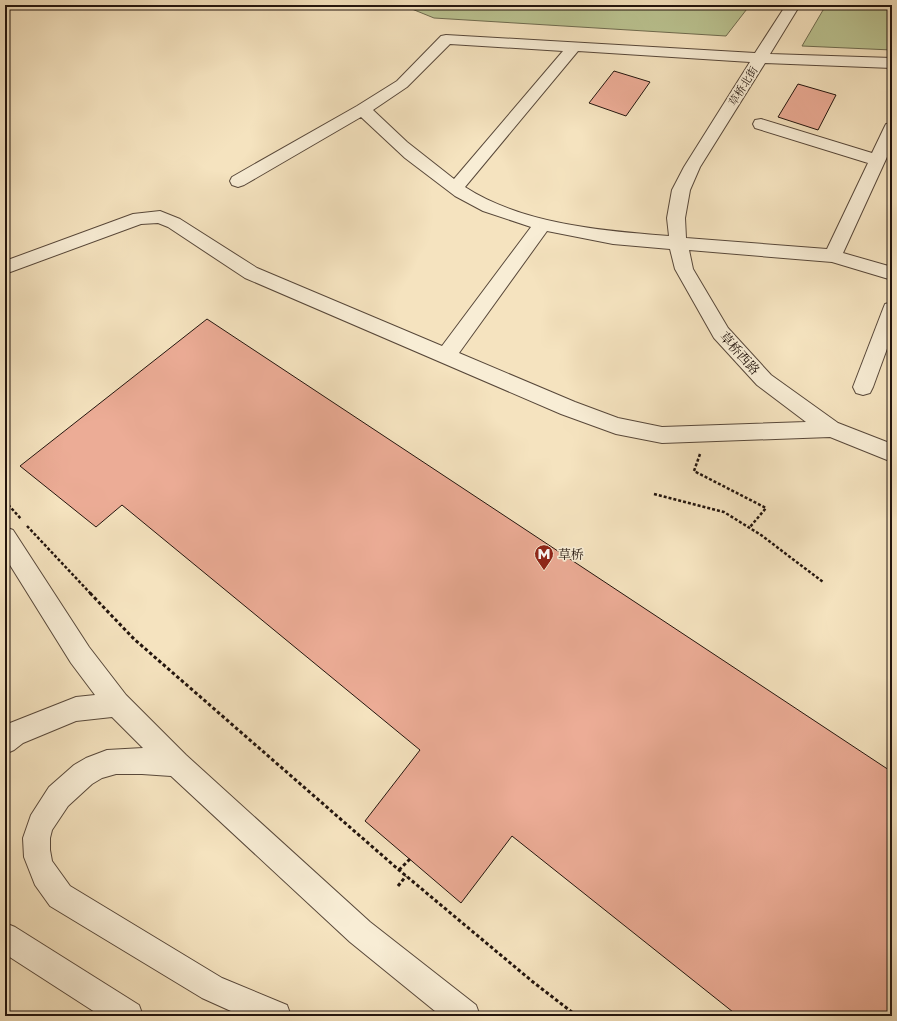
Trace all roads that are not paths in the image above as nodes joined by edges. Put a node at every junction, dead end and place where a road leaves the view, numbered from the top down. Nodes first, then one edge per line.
1 (793, 5) edge
2 (576, 46) junction
3 (761, 58) junction
4 (892, 63) edge
5 (363, 109) junction
6 (761, 124) dead end
7 (892, 128) edge
8 (877, 160) junction
9 (692, 167) joint
10 (238, 181) dead end
11 (455, 188) junction
12 (543, 224) junction
13 (678, 243) junction
14 (833, 256) junction
15 (5, 268) edge
16 (892, 274) edge
17 (892, 309) edge
18 (446, 356) junction
19 (863, 387) dead end
20 (831, 429) junction
21 (892, 454) edge
22 (5, 537) edge
23 (117, 704) junction
24 (5, 741) edge
25 (178, 764) junction
26 (5, 937) edge
27 (128, 1016) edge
28 (276, 1016) edge
29 (465, 1016) edge

1 - 3 street, 草桥北街
2 - 3 street
2 - 5 street
2 - 11 street
3 - 4 street
3 - 9 street, 草桥北街
5 - 10 street
5 - 11 street
6 - 8 street
7 - 8 street
8 - 14 street
9 - 13 street, 草桥西路
11 - 12 street
12 - 13 street
12 - 18 street
13 - 14 street
13 - 20 street, 草桥西路
14 - 16 street
15 - 18 street
17 - 19 street
18 - 20 street
20 - 21 street, 草桥西路
22 - 23 street
23 - 24 street
23 - 25 street
25 - 28 street
25 - 29 street
26 - 27 street

